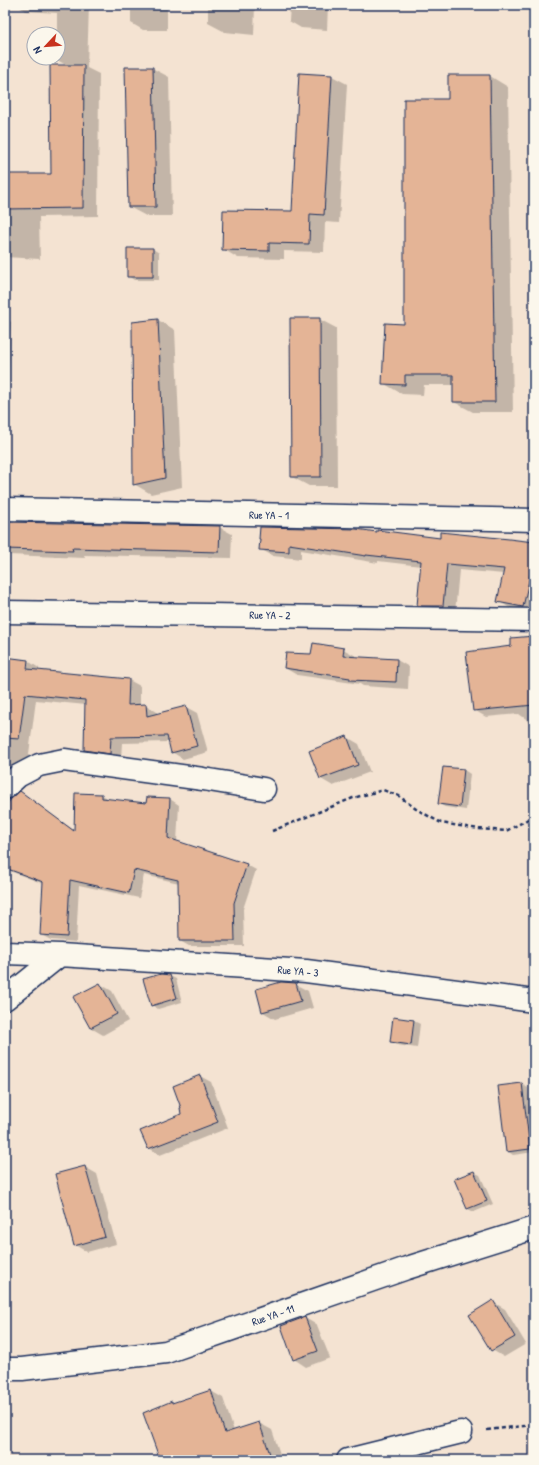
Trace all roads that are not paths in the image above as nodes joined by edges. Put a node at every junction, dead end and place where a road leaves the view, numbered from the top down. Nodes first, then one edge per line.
1 (5, 509) edge
2 (534, 520) edge
3 (5, 612) edge
4 (534, 620) edge
5 (5, 788) edge
6 (264, 789) dead end
7 (5, 953) edge
8 (60, 955) junction
9 (5, 999) edge
10 (534, 1001) edge
11 (534, 1228) edge
12 (5, 1369) edge
13 (461, 1432) road end
14 (348, 1460) edge

1 - 2 street, Rue YA - 1
3 - 4 street, Rue YA - 2
5 - 6 street
7 - 8 street, Rue YA - 3
8 - 9 street
8 - 10 street, Rue YA - 3
11 - 12 street, Rue YA - 11
13 - 14 street

